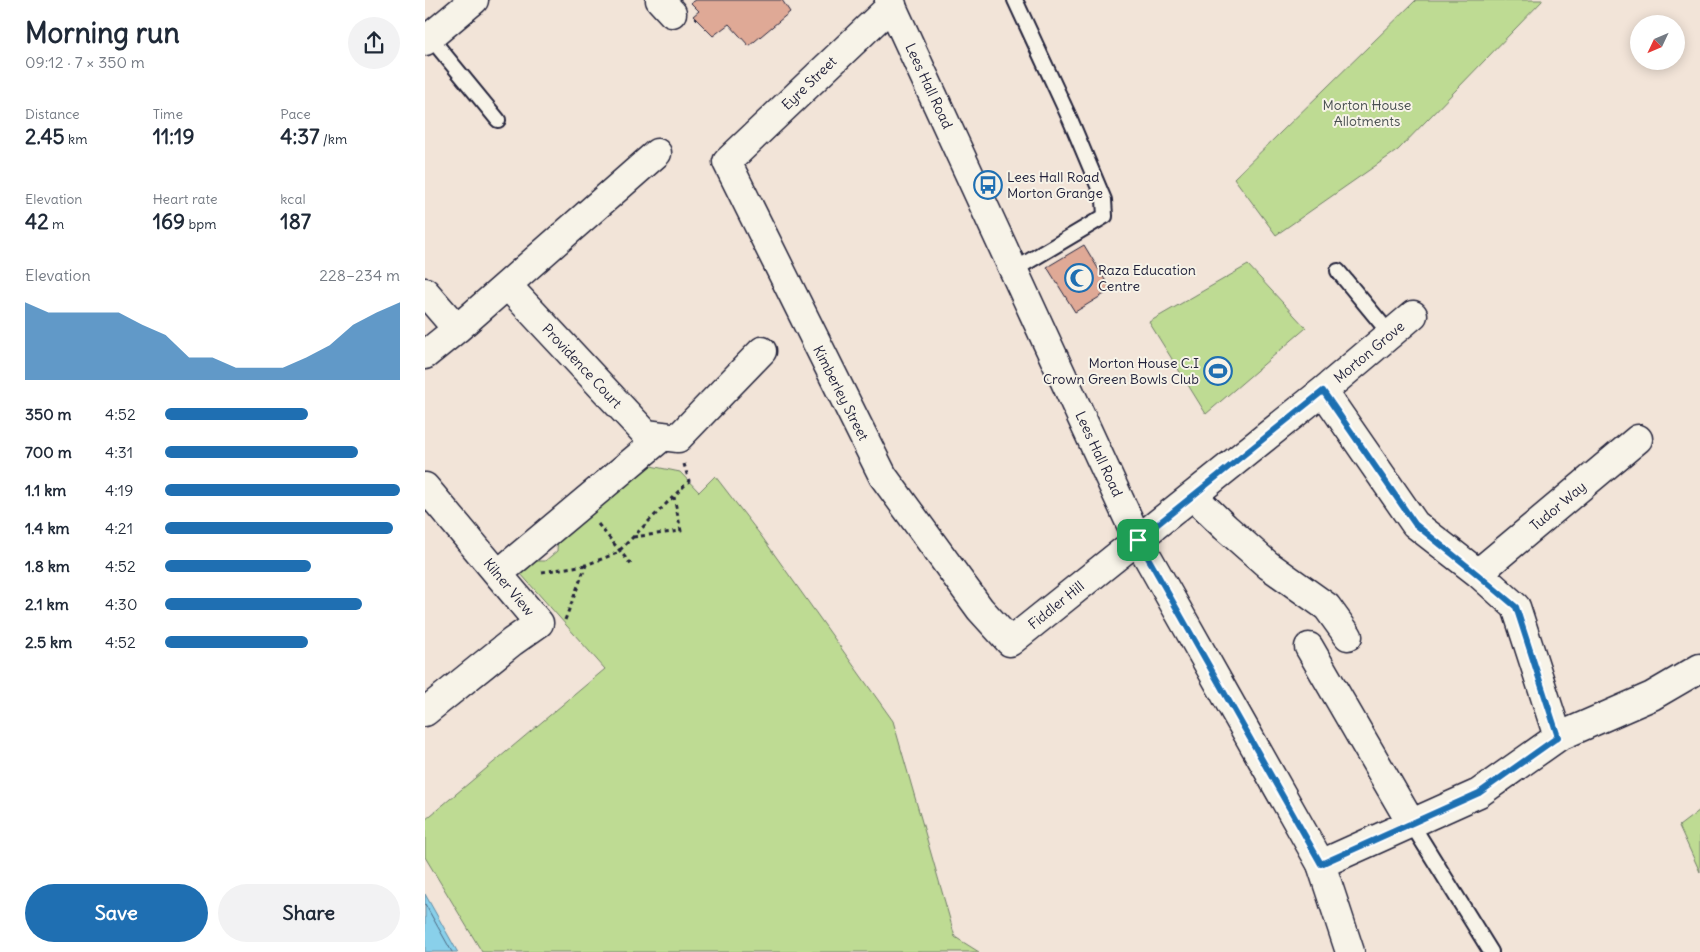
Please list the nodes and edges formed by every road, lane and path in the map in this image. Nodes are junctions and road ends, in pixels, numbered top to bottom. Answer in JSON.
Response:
{"nodes":[{"id":1,"x":474,"y":0,"type":"edge"},
{"id":2,"x":1015,"y":0,"type":"edge"},
{"id":3,"x":890,"y":2,"type":"edge"},
{"id":4,"x":427,"y":39,"type":"edge"},
{"id":5,"x":498,"y":120,"type":"dead end"},
{"id":6,"x":657,"y":153,"type":"dead end"},
{"id":7,"x":727,"y":162,"type":"joint"},
{"id":8,"x":1014,"y":270,"type":"junction"},
{"id":9,"x":1338,"y":271,"type":"dead end"},
{"id":10,"x":507,"y":285,"type":"junction"},
{"id":11,"x":425,"y":292,"type":"edge"},
{"id":12,"x":1413,"y":315,"type":"dead end"},
{"id":13,"x":457,"y":329,"type":"junction"},
{"id":14,"x":1390,"y":334,"type":"junction"},
{"id":15,"x":762,"y":351,"type":"dead end"},
{"id":16,"x":425,"y":355,"type":"edge"},
{"id":17,"x":1323,"y":391,"type":"junction"},
{"id":18,"x":663,"y":436,"type":"junction"},
{"id":19,"x":1637,"y":439,"type":"dead end"},
{"id":20,"x":689,"y":481,"type":"dead end"},
{"id":21,"x":425,"y":487,"type":"edge"},
{"id":22,"x":674,"y":496,"type":"junction"},
{"id":23,"x":1193,"y":496,"type":"junction"},
{"id":24,"x":598,"y":523,"type":"dead end"},
{"id":25,"x":633,"y":537,"type":"junction"},
{"id":26,"x":1138,"y":540,"type":"junction"},
{"id":27,"x":620,"y":550,"type":"junction"},
{"id":28,"x":586,"y":565,"type":"junction"},
{"id":29,"x":633,"y":567,"type":"dead end"},
{"id":30,"x":1477,"y":574,"type":"junction"},
{"id":31,"x":502,"y":578,"type":"junction"},
{"id":32,"x":980,"y":609,"type":"joint"},
{"id":33,"x":539,"y":623,"type":"junction"},
{"id":34,"x":1348,"y":636,"type":"dead end"},
{"id":35,"x":1309,"y":647,"type":"dead end"},
{"id":36,"x":1700,"y":668,"type":"edge"},
{"id":37,"x":425,"y":712,"type":"edge"},
{"id":38,"x":1558,"y":737,"type":"junction"},
{"id":39,"x":1411,"y":823,"type":"junction"},
{"id":40,"x":1321,"y":864,"type":"junction"},
{"id":41,"x":1350,"y":952,"type":"edge"},
{"id":42,"x":1491,"y":952,"type":"edge"}],
"edges":[{"from":1,"to":4,"type":"street"},
{"from":2,"to":8,"type":"lane"},
{"from":3,"to":7,"type":"street","name":"Eyre Street"},
{"from":3,"to":8,"type":"street","name":"Lees Hall Road"},
{"from":4,"to":5,"type":"lane"},
{"from":6,"to":10,"type":"street"},
{"from":7,"to":32,"type":"street","name":"Kimberley Street"},
{"from":8,"to":26,"type":"street","name":"Lees Hall Road"},
{"from":9,"to":14,"type":"lane"},
{"from":10,"to":13,"type":"street"},
{"from":10,"to":18,"type":"street","name":"Providence Court"},
{"from":11,"to":13,"type":"street"},
{"from":12,"to":14,"type":"street","name":"Morton Grove"},
{"from":13,"to":16,"type":"street"},
{"from":14,"to":17,"type":"street","name":"Morton Grove"},
{"from":15,"to":18,"type":"street"},
{"from":17,"to":23,"type":"street","name":"Morton Grove"},
{"from":17,"to":30,"type":"street"},
{"from":18,"to":31,"type":"street"},
{"from":19,"to":30,"type":"street","name":"Tudor Way"},
{"from":20,"to":22,"type":"path"},
{"from":21,"to":31,"type":"street","name":"Kilner View"},
{"from":22,"to":25,"type":"path"},
{"from":22,"to":25,"type":"path"},
{"from":23,"to":26,"type":"street","name":"Morton Grove"},
{"from":23,"to":34,"type":"street"},
{"from":24,"to":27,"type":"path"},
{"from":25,"to":27,"type":"path"},
{"from":26,"to":32,"type":"street","name":"Fiddler Hill"},
{"from":26,"to":40,"type":"street","name":"Lees Hall Road"},
{"from":27,"to":28,"type":"path"},
{"from":27,"to":29,"type":"path"},
{"from":28,"to":31,"type":"path"},
{"from":28,"to":33,"type":"path"},
{"from":30,"to":38,"type":"street"},
{"from":31,"to":33,"type":"street","name":"Kilner View"},
{"from":33,"to":37,"type":"street","name":"Kilner View"},
{"from":35,"to":39,"type":"street"},
{"from":36,"to":38,"type":"street"},
{"from":38,"to":39,"type":"street"},
{"from":39,"to":40,"type":"street"},
{"from":39,"to":42,"type":"lane"},
{"from":40,"to":41,"type":"street","name":"Lees Hall Road"}]}
